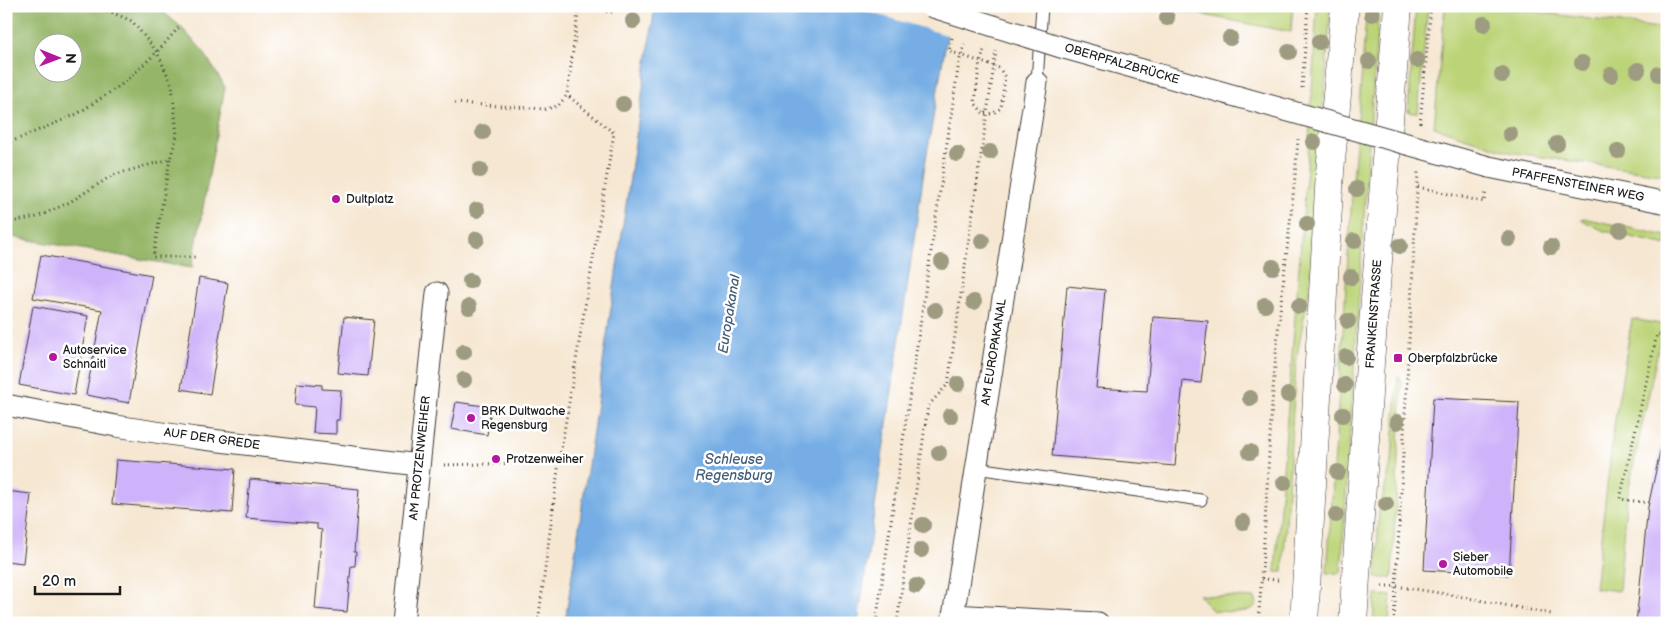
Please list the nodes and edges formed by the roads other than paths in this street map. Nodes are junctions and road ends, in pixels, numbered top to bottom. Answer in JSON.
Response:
{"nodes":[{"id":1,"x":930,"y":6,"type":"edge"},
{"id":2,"x":1042,"y":6,"type":"edge"},
{"id":3,"x":1345,"y":6,"type":"edge"},
{"id":4,"x":1398,"y":6,"type":"edge"},
{"id":5,"x":1036,"y":82,"type":"joint"},
{"id":6,"x":1489,"y":167,"type":"joint"},
{"id":7,"x":1667,"y":203,"type":"edge"},
{"id":8,"x":437,"y":293,"type":"dead end"},
{"id":9,"x":6,"y":405,"type":"edge"},
{"id":10,"x":419,"y":465,"type":"junction"},
{"id":11,"x":976,"y":468,"type":"junction"},
{"id":12,"x":1201,"y":500,"type":"dead end"},
{"id":13,"x":953,"y":619,"type":"edge"},
{"id":14,"x":403,"y":623,"type":"edge"},
{"id":15,"x":1098,"y":623,"type":"edge"},
{"id":16,"x":1304,"y":623,"type":"edge"},
{"id":17,"x":1353,"y":623,"type":"edge"}],
"edges":[{"from":1,"to":6,"type":"street","name":"OBERPFALZBRÜCKE","bridge":true},
{"from":2,"to":5,"type":"lane"},
{"from":3,"to":16,"type":"main road"},
{"from":4,"to":17,"type":"main road","name":"FRANKENSTRASSE"},
{"from":5,"to":11,"type":"street","name":"AM EUROPAKANAL"},
{"from":6,"to":7,"type":"street","name":"PFAFFENSTEINER WEG"},
{"from":8,"to":10,"type":"street","name":"AM PROTZENWEIHER"},
{"from":9,"to":10,"type":"street","name":"AUF DER GREDE"},
{"from":10,"to":14,"type":"street","name":"AM PROTZENWEIHER"},
{"from":11,"to":12,"type":"lane"},
{"from":11,"to":13,"type":"street","name":"AM EUROPAKANAL"},
{"from":13,"to":15,"type":"street"}]}
